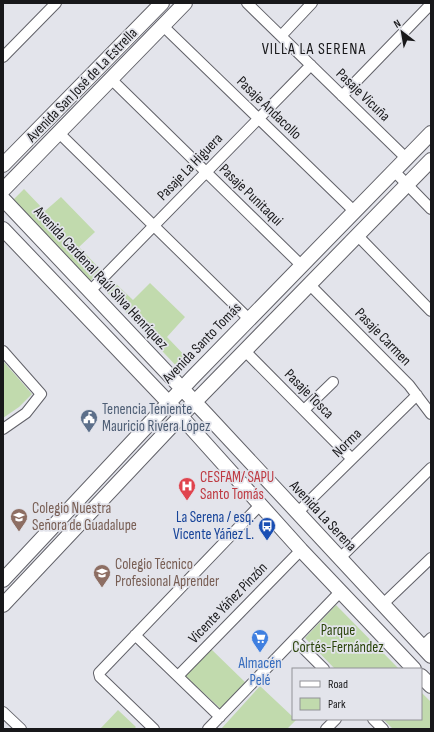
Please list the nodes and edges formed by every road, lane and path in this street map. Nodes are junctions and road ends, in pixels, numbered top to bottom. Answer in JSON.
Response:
{"nodes":[{"id":1,"x":162,"y":3,"type":"edge"},
{"id":2,"x":185,"y":3,"type":"edge"},
{"id":3,"x":247,"y":3,"type":"edge"},
{"id":4,"x":312,"y":3,"type":"edge"},
{"id":5,"x":51,"y":5,"type":"edge"},
{"id":6,"x":429,"y":6,"type":"edge"},
{"id":7,"x":163,"y":26,"type":"junction"},
{"id":8,"x":281,"y":36,"type":"junction"},
{"id":9,"x":3,"y":57,"type":"edge"},
{"id":10,"x":311,"y":65,"type":"junction"},
{"id":11,"x":111,"y":79,"type":"junction"},
{"id":12,"x":342,"y":96,"type":"junction"},
{"id":13,"x":259,"y":118,"type":"junction"},
{"id":14,"x":59,"y":133,"type":"junction"},
{"id":15,"x":431,"y":133,"type":"edge"},
{"id":16,"x":406,"y":158,"type":"junction"},
{"id":17,"x":431,"y":160,"type":"edge"},
{"id":18,"x":3,"y":165,"type":"edge"},
{"id":19,"x":394,"y":171,"type":"junction"},
{"id":20,"x":206,"y":172,"type":"junction"},
{"id":21,"x":407,"y":184,"type":"junction"},
{"id":22,"x":3,"y":190,"type":"edge"},
{"id":23,"x":3,"y":199,"type":"edge"},
{"id":24,"x":431,"y":209,"type":"edge"},
{"id":25,"x":354,"y":211,"type":"junction"},
{"id":26,"x":154,"y":226,"type":"junction"},
{"id":27,"x":3,"y":229,"type":"edge"},
{"id":28,"x":358,"y":236,"type":"junction"},
{"id":29,"x":301,"y":265,"type":"junction"},
{"id":30,"x":310,"y":285,"type":"junction"},
{"id":31,"x":90,"y":291,"type":"junction"},
{"id":32,"x":431,"y":310,"type":"edge"},
{"id":33,"x":249,"y":319,"type":"junction"},
{"id":34,"x":3,"y":351,"type":"edge"},
{"id":35,"x":245,"y":351,"type":"junction"},
{"id":36,"x":333,"y":382,"type":"dead end"},
{"id":37,"x":417,"y":395,"type":"junction"},
{"id":38,"x":189,"y":396,"type":"junction"},
{"id":39,"x":176,"y":410,"type":"junction"},
{"id":40,"x":304,"y":410,"type":"junction"},
{"id":41,"x":431,"y":414,"type":"edge"},
{"id":42,"x":3,"y":429,"type":"edge"},
{"id":43,"x":352,"y":459,"type":"junction"},
{"id":44,"x":431,"y":468,"type":"edge"},
{"id":45,"x":260,"y":505,"type":"junction"},
{"id":46,"x":297,"y":512,"type":"junction"},
{"id":47,"x":301,"y":550,"type":"junction"},
{"id":48,"x":339,"y":558,"type":"junction"},
{"id":49,"x":431,"y":558,"type":"edge"},
{"id":50,"x":3,"y":580,"type":"edge"},
{"id":51,"x":340,"y":592,"type":"junction"},
{"id":52,"x":3,"y":605,"type":"edge"},
{"id":53,"x":382,"y":605,"type":"junction"},
{"id":54,"x":135,"y":635,"type":"junction"},
{"id":55,"x":295,"y":640,"type":"junction"},
{"id":56,"x":428,"y":647,"type":"edge"},
{"id":57,"x":323,"y":668,"type":"edge"},
{"id":58,"x":413,"y":668,"type":"edge"},
{"id":59,"x":178,"y":676,"type":"junction"},
{"id":60,"x":422,"y":677,"type":"edge"},
{"id":61,"x":431,"y":686,"type":"edge"},
{"id":62,"x":3,"y":712,"type":"edge"},
{"id":63,"x":220,"y":717,"type":"junction"},
{"id":64,"x":335,"y":720,"type":"edge"},
{"id":65,"x":374,"y":720,"type":"edge"},
{"id":66,"x":21,"y":729,"type":"edge"},
{"id":67,"x":154,"y":729,"type":"edge"},
{"id":68,"x":208,"y":729,"type":"edge"},
{"id":69,"x":326,"y":729,"type":"edge"},
{"id":70,"x":383,"y":729,"type":"edge"}],
"edges":[{"from":1,"to":18,"type":"main road","name":"Avenida San José de La Estrella"},
{"from":2,"to":7,"type":"main road","name":"Avenida San José de La Estrella"},
{"from":3,"to":8,"type":"street","name":"Pasaje Vicuña"},
{"from":4,"to":8,"type":"street"},
{"from":5,"to":9,"type":"street"},
{"from":6,"to":12,"type":"street"},
{"from":7,"to":11,"type":"main road","name":"Avenida San José de La Estrella"},
{"from":7,"to":13,"type":"street","name":"Pasaje Andacollo"},
{"from":8,"to":10,"type":"street","name":"Pasaje Vicuña"},
{"from":10,"to":12,"type":"street","name":"Pasaje Vicuña"},
{"from":10,"to":13,"type":"street","name":"Pasaje La Higuera"},
{"from":11,"to":14,"type":"main road","name":"Avenida San José de La Estrella"},
{"from":11,"to":20,"type":"street","name":"Pasaje Punitaqui"},
{"from":12,"to":16,"type":"street","name":"Pasaje Vicuña"},
{"from":13,"to":20,"type":"street","name":"Pasaje La Higuera"},
{"from":13,"to":25,"type":"street","name":"Pasaje Andacollo"},
{"from":14,"to":22,"type":"main road","name":"Avenida San José de La Estrella"},
{"from":14,"to":26,"type":"street"},
{"from":15,"to":16,"type":"main road","name":"Avenida Santo Tomás"},
{"from":16,"to":19,"type":"main road","name":"Avenida Santo Tomás"},
{"from":17,"to":21,"type":"main road","name":"Avenida Santo Tomás"},
{"from":19,"to":21,"type":"street"},
{"from":19,"to":25,"type":"main road","name":"Avenida Santo Tomás"},
{"from":20,"to":26,"type":"street","name":"Pasaje La Higuera"},
{"from":20,"to":29,"type":"street","name":"Pasaje Punitaqui"},
{"from":21,"to":24,"type":"street"},
{"from":21,"to":28,"type":"main road","name":"Avenida Santo Tomás"},
{"from":23,"to":31,"type":"main road","name":"Avenida Cardenal Raúl Silva Henríquez"},
{"from":25,"to":29,"type":"main road","name":"Avenida Santo Tomás"},
{"from":26,"to":31,"type":"street","name":"Pasaje La Higuera"},
{"from":26,"to":33,"type":"street"},
{"from":27,"to":39,"type":"main road"},
{"from":28,"to":30,"type":"main road","name":"Avenida Santo Tomás"},
{"from":28,"to":32,"type":"street"},
{"from":29,"to":33,"type":"main road","name":"Avenida Santo Tomás"},
{"from":30,"to":35,"type":"main road","name":"Avenida Santo Tomás"},
{"from":30,"to":37,"type":"street","name":"Pasaje Carmen"},
{"from":31,"to":38,"type":"main road","name":"Avenida Cardenal Raúl Silva Henríquez"},
{"from":33,"to":38,"type":"main road","name":"Avenida Santo Tomás"},
{"from":34,"to":42,"type":"street"},
{"from":35,"to":38,"type":"main road","name":"Avenida Santo Tomás"},
{"from":35,"to":40,"type":"street","name":"Pasaje Tosca"},
{"from":36,"to":40,"type":"street"},
{"from":37,"to":41,"type":"street","name":"Pasaje Carmen"},
{"from":37,"to":43,"type":"street","name":"Norma"},
{"from":38,"to":39,"type":"main road","name":"Avenida Santo Tomás"},
{"from":38,"to":39,"type":"main road","name":"Avenida Santo Tomás"},
{"from":38,"to":46,"type":"main road","name":"Avenida La Serena"},
{"from":39,"to":45,"type":"main road"},
{"from":39,"to":50,"type":"main road","name":"Avenida Santo Tomás"},
{"from":39,"to":52,"type":"main road","name":"Avenida Santo Tomás"},
{"from":40,"to":43,"type":"street","name":"Pasaje Tosca"},
{"from":43,"to":46,"type":"street","name":"Norma"},
{"from":44,"to":48,"type":"street"},
{"from":45,"to":47,"type":"main road"},
{"from":45,"to":54,"type":"street"},
{"from":46,"to":48,"type":"main road","name":"Avenida La Serena"},
{"from":47,"to":51,"type":"main road"},
{"from":47,"to":59,"type":"street","name":"Vicente Yáñez Pinzón"},
{"from":48,"to":53,"type":"main road","name":"Avenida La Serena"},
{"from":49,"to":53,"type":"street"},
{"from":51,"to":55,"type":"street"},
{"from":51,"to":58,"type":"main road"},
{"from":53,"to":56,"type":"main road","name":"Avenida La Serena"},
{"from":54,"to":59,"type":"street"},
{"from":54,"to":67,"type":"street"},
{"from":55,"to":57,"type":"street"},
{"from":55,"to":63,"type":"street"},
{"from":59,"to":63,"type":"street"},
{"from":60,"to":61,"type":"main road"},
{"from":62,"to":66,"type":"street"},
{"from":63,"to":68,"type":"street"},
{"from":64,"to":69,"type":"street"},
{"from":65,"to":70,"type":"street"}]}
